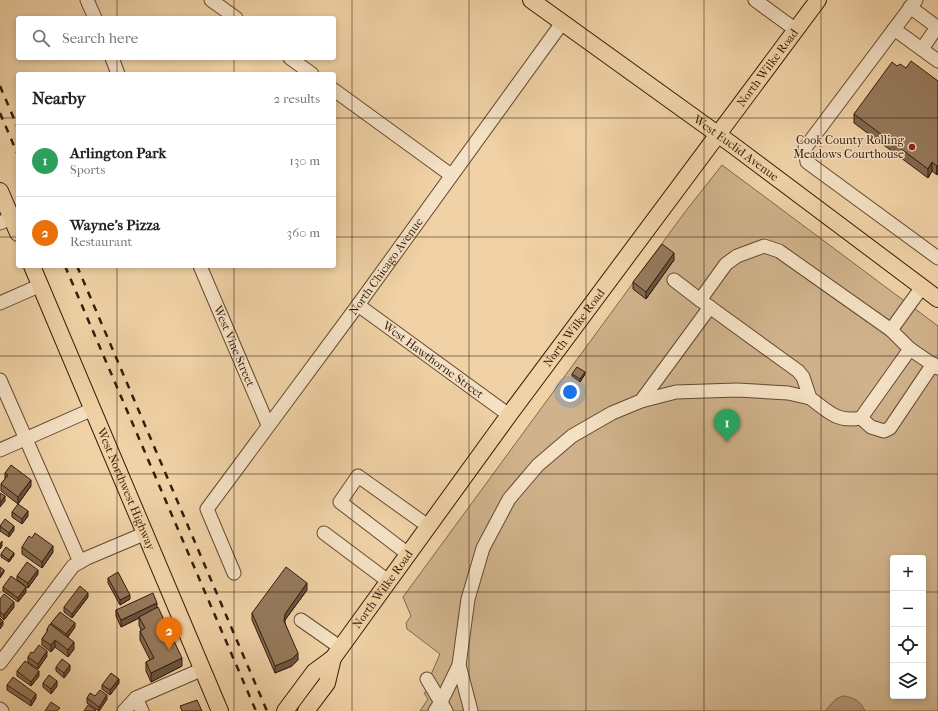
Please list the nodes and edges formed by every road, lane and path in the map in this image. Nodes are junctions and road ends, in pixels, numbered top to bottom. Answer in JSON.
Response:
{"nodes":[{"id":1,"x":87,"y":0,"type":"edge"},
{"id":2,"x":211,"y":0,"type":"edge"},
{"id":3,"x":531,"y":0,"type":"edge"},
{"id":4,"x":755,"y":0,"type":"edge"},
{"id":5,"x":818,"y":0,"type":"edge"},
{"id":6,"x":913,"y":3,"type":"edge"},
{"id":7,"x":93,"y":16,"type":"edge"},
{"id":8,"x":233,"y":16,"type":"edge"},
{"id":9,"x":562,"y":23,"type":"junction"},
{"id":10,"x":937,"y":27,"type":"edge"},
{"id":11,"x":894,"y":29,"type":"junction"},
{"id":12,"x":796,"y":30,"type":"junction"},
{"id":13,"x":922,"y":49,"type":"junction"},
{"id":14,"x":113,"y":60,"type":"edge"},
{"id":15,"x":293,"y":60,"type":"edge"},
{"id":16,"x":938,"y":61,"type":"edge"},
{"id":17,"x":117,"y":72,"type":"edge"},
{"id":18,"x":309,"y":72,"type":"edge"},
{"id":19,"x":336,"y":91,"type":"edge"},
{"id":20,"x":717,"y":135,"type":"junction"},
{"id":21,"x":451,"y":175,"type":"junction"},
{"id":22,"x":0,"y":191,"type":"edge"},
{"id":23,"x":6,"y":220,"type":"edge"},
{"id":24,"x":16,"y":231,"type":"edge"},
{"id":25,"x":938,"y":258,"type":"edge"},
{"id":26,"x":33,"y":268,"type":"edge"},
{"id":27,"x":201,"y":268,"type":"edge"},
{"id":28,"x":674,"y":280,"type":"dead end"},
{"id":29,"x":41,"y":285,"type":"junction"},
{"id":30,"x":922,"y":287,"type":"junction"},
{"id":31,"x":938,"y":299,"type":"edge"},
{"id":32,"x":0,"y":303,"type":"edge"},
{"id":33,"x":358,"y":304,"type":"junction"},
{"id":34,"x":705,"y":304,"type":"junction"},
{"id":35,"x":891,"y":330,"type":"junction"},
{"id":36,"x":910,"y":349,"type":"junction"},
{"id":37,"x":935,"y":366,"type":"edge"},
{"id":38,"x":0,"y":380,"type":"edge"},
{"id":39,"x":810,"y":398,"type":"junction"},
{"id":40,"x":641,"y":401,"type":"junction"},
{"id":41,"x":93,"y":409,"type":"junction"},
{"id":42,"x":509,"y":415,"type":"junction"},
{"id":43,"x":860,"y":418,"type":"junction"},
{"id":44,"x":268,"y":425,"type":"junction"},
{"id":45,"x":25,"y":439,"type":"junction"},
{"id":46,"x":0,"y":450,"type":"edge"},
{"id":47,"x":428,"y":526,"type":"junction"},
{"id":48,"x":324,"y":533,"type":"dead end"},
{"id":49,"x":146,"y":534,"type":"junction"},
{"id":50,"x":408,"y":554,"type":"junction"},
{"id":51,"x":80,"y":562,"type":"junction"},
{"id":52,"x":234,"y":573,"type":"dead end"},
{"id":53,"x":388,"y":581,"type":"junction"},
{"id":54,"x":301,"y":620,"type":"dead end"},
{"id":55,"x":337,"y":653,"type":"junction"},
{"id":56,"x":0,"y":663,"type":"edge"},
{"id":57,"x":459,"y":665,"type":"junction"},
{"id":58,"x":203,"y":670,"type":"junction"},
{"id":59,"x":427,"y":680,"type":"dead end"},
{"id":60,"x":136,"y":698,"type":"junction"},
{"id":61,"x":441,"y":708,"type":"edge"},
{"id":62,"x":124,"y":711,"type":"edge"},
{"id":63,"x":142,"y":711,"type":"edge"},
{"id":64,"x":220,"y":711,"type":"edge"},
{"id":65,"x":285,"y":711,"type":"edge"},
{"id":66,"x":306,"y":711,"type":"edge"},
{"id":67,"x":471,"y":711,"type":"edge"}],
"edges":[{"from":1,"to":7,"type":"street"},
{"from":2,"to":8,"type":"street"},
{"from":3,"to":9,"type":"main road","name":"West Euclid Avenue"},
{"from":4,"to":12,"type":"street"},
{"from":5,"to":12,"type":"main road","name":"North Wilke Road"},
{"from":6,"to":10,"type":"street"},
{"from":6,"to":11,"type":"street"},
{"from":9,"to":20,"type":"main road","name":"West Euclid Avenue"},
{"from":9,"to":21,"type":"street","name":"North Chicago Avenue"},
{"from":10,"to":13,"type":"street"},
{"from":11,"to":13,"type":"street"},
{"from":11,"to":25,"type":"street"},
{"from":12,"to":20,"type":"main road","name":"North Wilke Road"},
{"from":13,"to":16,"type":"street"},
{"from":14,"to":17,"type":"street"},
{"from":15,"to":18,"type":"street"},
{"from":19,"to":21,"type":"street"},
{"from":20,"to":30,"type":"main road","name":"West Euclid Avenue"},
{"from":20,"to":42,"type":"main road","name":"North Wilke Road"},
{"from":21,"to":33,"type":"street","name":"North Chicago Avenue"},
{"from":22,"to":23,"type":"main road"},
{"from":23,"to":24,"type":"main road"},
{"from":26,"to":29,"type":"main road","name":"West Northwest Highway"},
{"from":27,"to":44,"type":"street","name":"West Vine Street"},
{"from":28,"to":34,"type":"street"},
{"from":29,"to":32,"type":"street"},
{"from":29,"to":41,"type":"main road","name":"West Northwest Highway"},
{"from":30,"to":31,"type":"main road","name":"West Euclid Avenue"},
{"from":30,"to":35,"type":"street"},
{"from":33,"to":42,"type":"street","name":"West Hawthorne Street"},
{"from":33,"to":44,"type":"street","name":"North Chicago Avenue"},
{"from":34,"to":35,"type":"street"},
{"from":34,"to":39,"type":"street"},
{"from":34,"to":40,"type":"street"},
{"from":35,"to":36,"type":"street"},
{"from":36,"to":37,"type":"street"},
{"from":36,"to":43,"type":"street"},
{"from":37,"to":43,"type":"street"},
{"from":38,"to":45,"type":"street"},
{"from":39,"to":40,"type":"street"},
{"from":39,"to":43,"type":"street"},
{"from":40,"to":57,"type":"street"},
{"from":41,"to":45,"type":"street"},
{"from":41,"to":49,"type":"main road","name":"West Northwest Highway"},
{"from":42,"to":47,"type":"main road","name":"North Wilke Road"},
{"from":44,"to":52,"type":"street","name":"North Chicago Avenue"},
{"from":45,"to":46,"type":"street"},
{"from":45,"to":51,"type":"street"},
{"from":47,"to":50,"type":"main road","name":"North Wilke Road"},
{"from":47,"to":50,"type":"street"},
{"from":48,"to":53,"type":"street"},
{"from":49,"to":51,"type":"street"},
{"from":49,"to":58,"type":"main road","name":"West Northwest Highway"},
{"from":50,"to":53,"type":"main road","name":"North Wilke Road"},
{"from":51,"to":56,"type":"street"},
{"from":53,"to":55,"type":"main road","name":"North Wilke Road"},
{"from":54,"to":55,"type":"street"},
{"from":55,"to":65,"type":"main road","name":"North Wilke Road"},
{"from":55,"to":66,"type":"main road","name":"North Wilke Road"},
{"from":57,"to":61,"type":"street"},
{"from":57,"to":67,"type":"street"},
{"from":58,"to":60,"type":"street"},
{"from":58,"to":64,"type":"main road","name":"West Northwest Highway"},
{"from":59,"to":61,"type":"street"},
{"from":60,"to":62,"type":"street"},
{"from":60,"to":63,"type":"street"}]}
